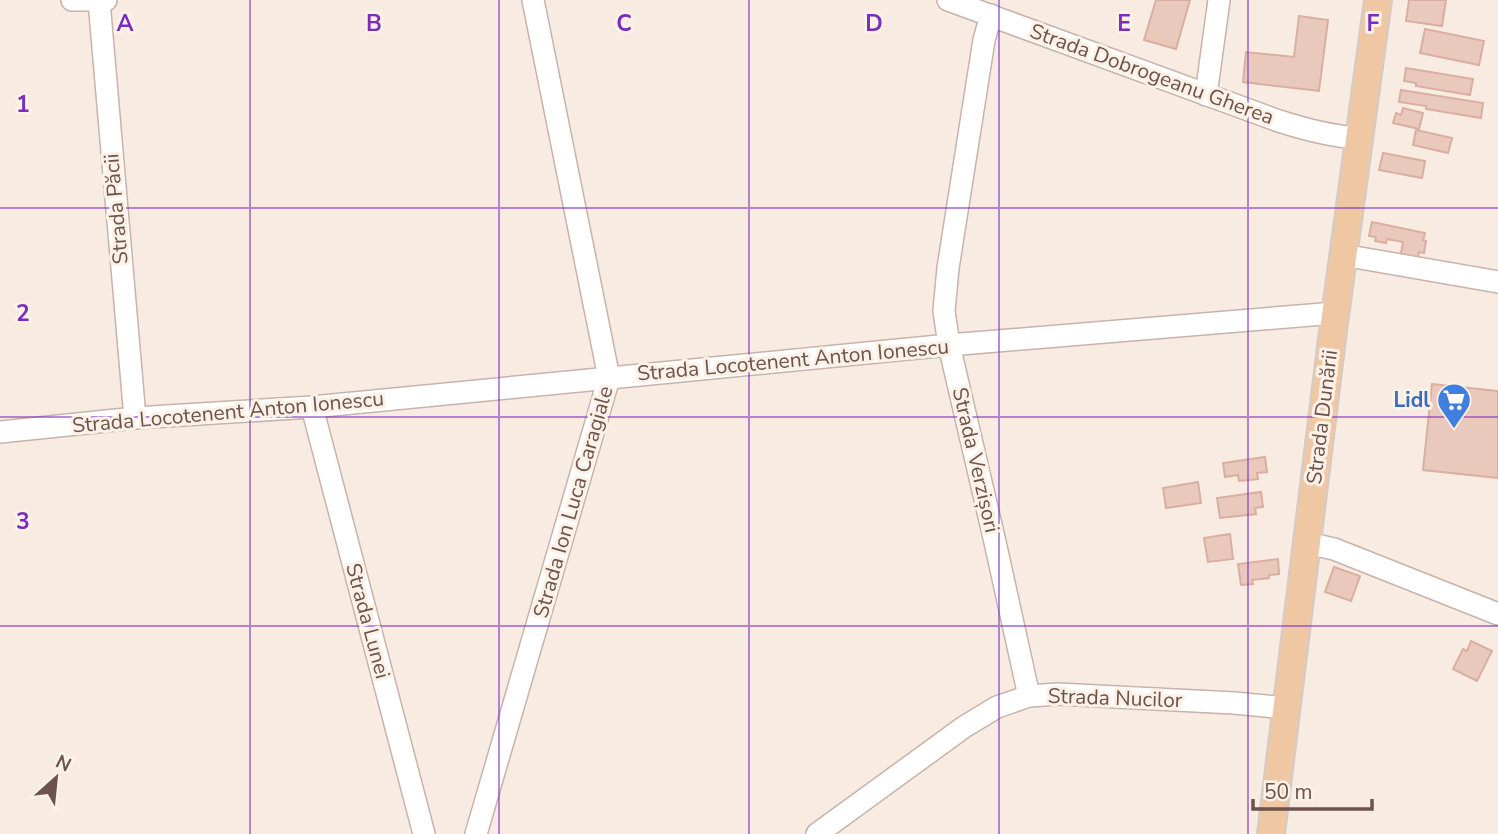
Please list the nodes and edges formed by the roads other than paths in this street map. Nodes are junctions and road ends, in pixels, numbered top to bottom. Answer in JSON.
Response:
{"nodes":[{"id":1,"x":72,"y":0,"type":"edge"},
{"id":2,"x":106,"y":0,"type":"edge"},
{"id":3,"x":533,"y":0,"type":"edge"},
{"id":4,"x":948,"y":0,"type":"edge"},
{"id":5,"x":1219,"y":0,"type":"edge"},
{"id":6,"x":1378,"y":0,"type":"edge"},
{"id":7,"x":99,"y":1,"type":"edge"},
{"id":8,"x":990,"y":15,"type":"junction"},
{"id":9,"x":1206,"y":95,"type":"junction"},
{"id":10,"x":1358,"y":138,"type":"junction"},
{"id":11,"x":1343,"y":255,"type":"junction"},
{"id":12,"x":1498,"y":282,"type":"edge"},
{"id":13,"x":1335,"y":313,"type":"junction"},
{"id":14,"x":949,"y":345,"type":"junction"},
{"id":15,"x":609,"y":378,"type":"junction"},
{"id":16,"x":312,"y":407,"type":"junction"},
{"id":17,"x":135,"y":418,"type":"junction"},
{"id":18,"x":0,"y":432,"type":"edge"},
{"id":19,"x":1307,"y":543,"type":"junction"},
{"id":20,"x":1498,"y":614,"type":"edge"},
{"id":21,"x":1029,"y":696,"type":"junction"},
{"id":22,"x":1287,"y":708,"type":"junction"},
{"id":23,"x":424,"y":834,"type":"edge"},
{"id":24,"x":475,"y":834,"type":"edge"},
{"id":25,"x":817,"y":834,"type":"edge"},
{"id":26,"x":1271,"y":834,"type":"edge"}],
"edges":[{"from":1,"to":7,"type":"street"},
{"from":2,"to":7,"type":"street"},
{"from":3,"to":15,"type":"street","name":"Strada Ion Luca Caragiale"},
{"from":4,"to":8,"type":"street","name":"Strada Dobrogeanu Gherea"},
{"from":5,"to":9,"type":"street"},
{"from":6,"to":10,"type":"main road","name":"Strada Dunării"},
{"from":7,"to":17,"type":"street","name":"Strada Păcii"},
{"from":8,"to":9,"type":"street","name":"Strada Dobrogeanu Gherea"},
{"from":8,"to":14,"type":"street","name":"Strada Verzișori"},
{"from":9,"to":10,"type":"street","name":"Strada Dobrogeanu Gherea"},
{"from":10,"to":11,"type":"main road","name":"Strada Dunării"},
{"from":11,"to":12,"type":"street"},
{"from":11,"to":13,"type":"main road","name":"Strada Dunării"},
{"from":13,"to":14,"type":"street","name":"Strada Locotenent Anton Ionescu"},
{"from":13,"to":19,"type":"main road","name":"Strada Dunării"},
{"from":14,"to":15,"type":"street","name":"Strada Locotenent Anton Ionescu"},
{"from":14,"to":21,"type":"street","name":"Strada Verzișori"},
{"from":15,"to":16,"type":"street","name":"Strada Locotenent Anton Ionescu"},
{"from":15,"to":24,"type":"street","name":"Strada Ion Luca Caragiale"},
{"from":16,"to":17,"type":"street","name":"Strada Locotenent Anton Ionescu"},
{"from":16,"to":23,"type":"street","name":"Strada Lunei"},
{"from":17,"to":18,"type":"street","name":"Strada Locotenent Anton Ionescu"},
{"from":19,"to":20,"type":"street"},
{"from":19,"to":22,"type":"main road","name":"Strada Dunării"},
{"from":21,"to":22,"type":"street","name":"Strada Nucilor"},
{"from":21,"to":25,"type":"street","name":"Strada Nucilor"},
{"from":22,"to":26,"type":"main road","name":"Strada Dunării"}]}
